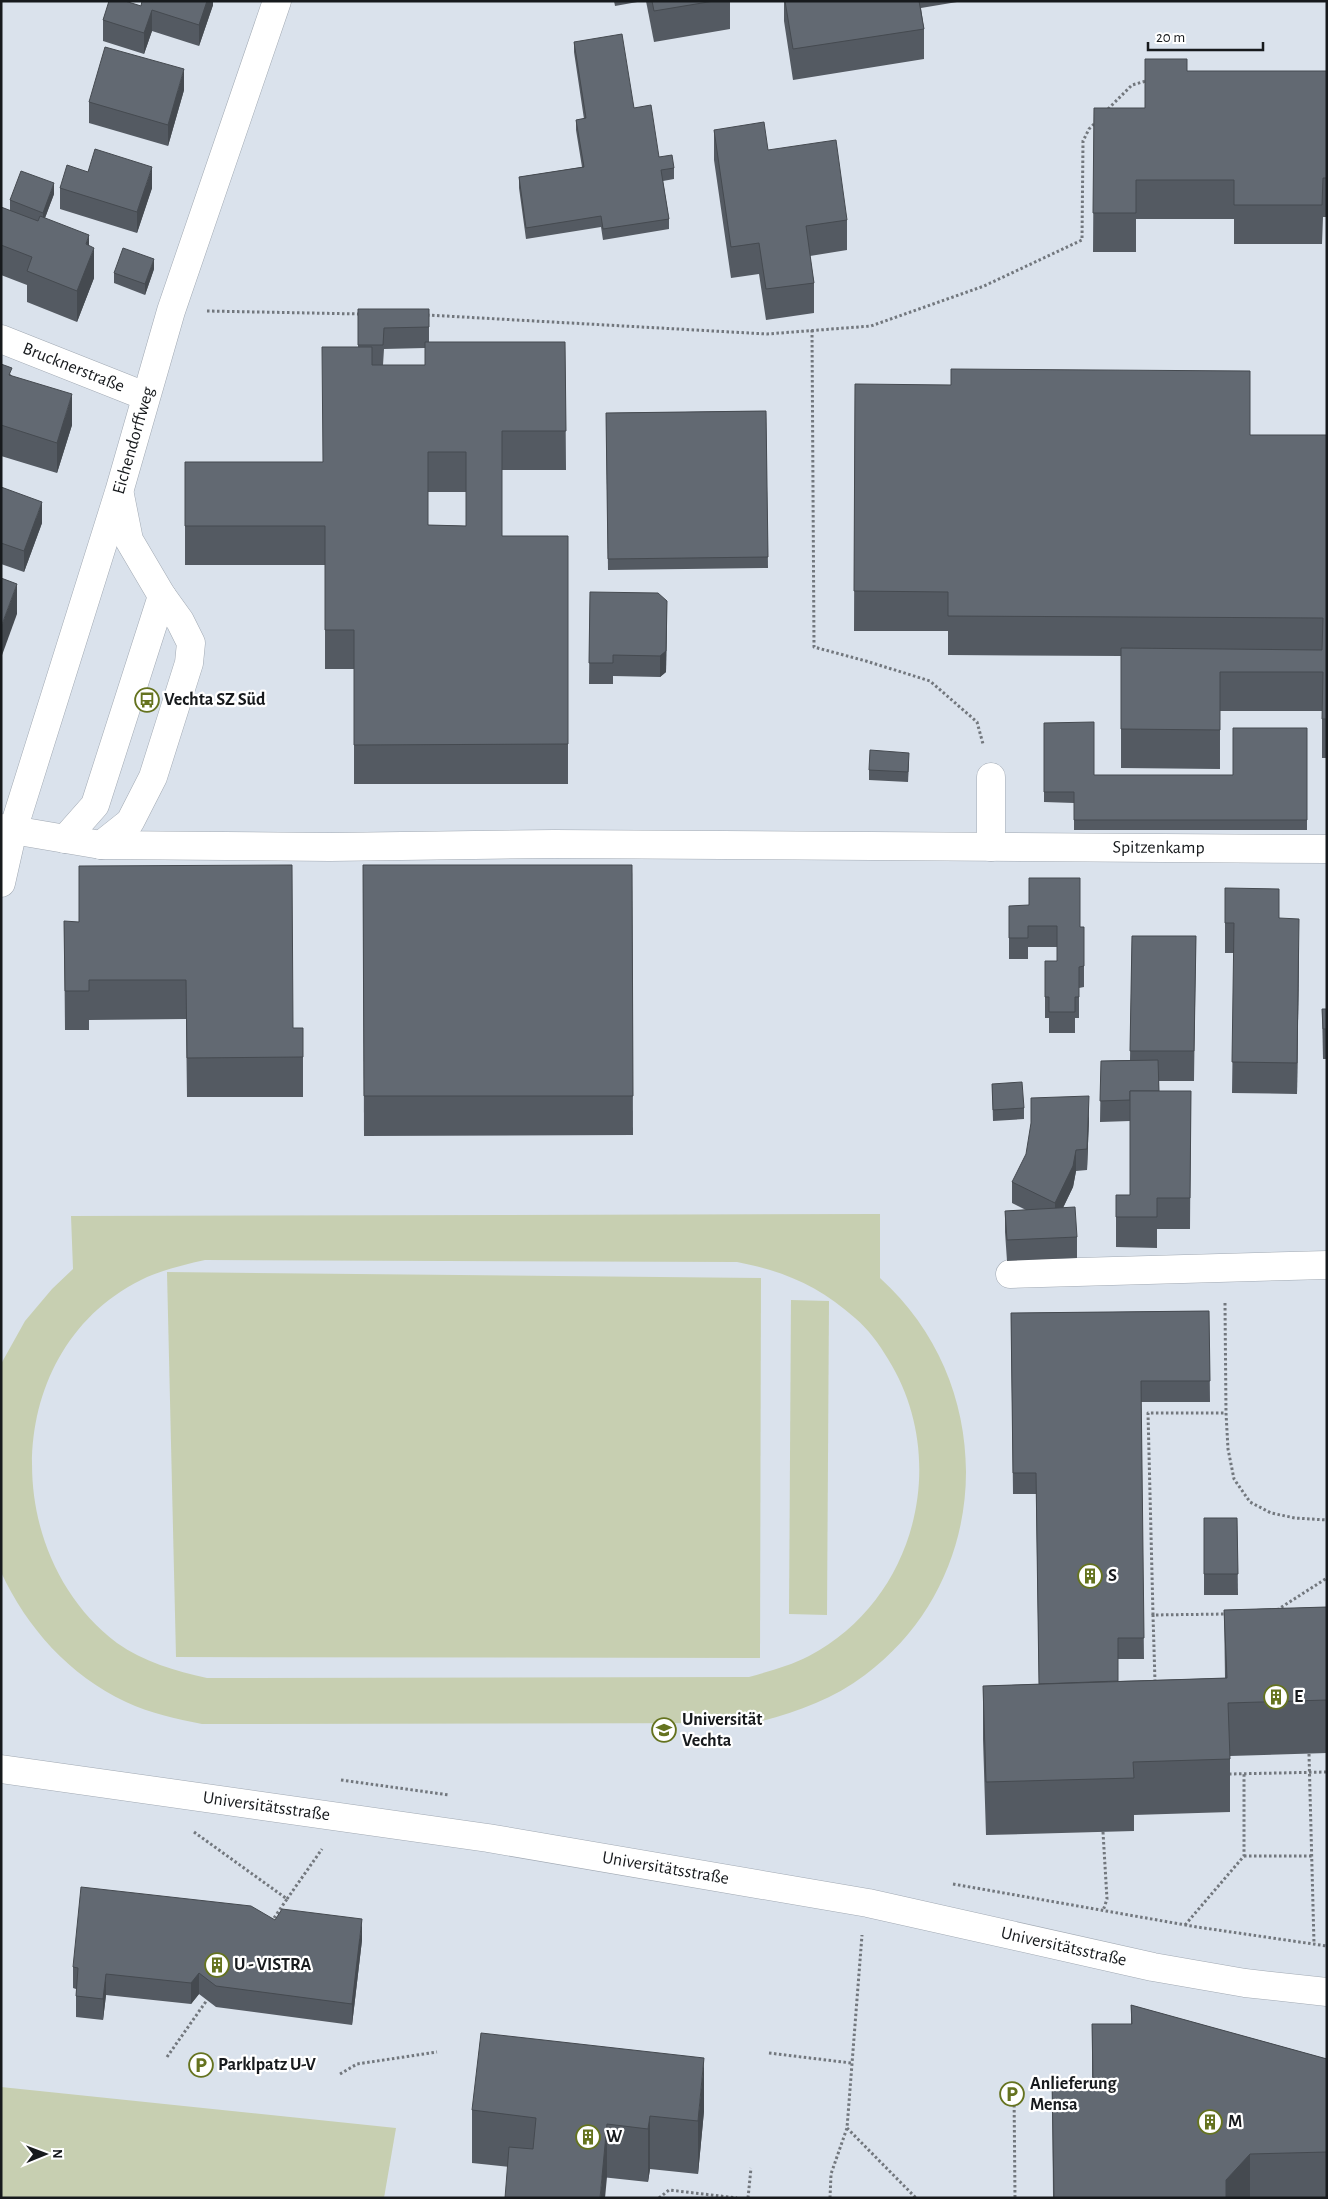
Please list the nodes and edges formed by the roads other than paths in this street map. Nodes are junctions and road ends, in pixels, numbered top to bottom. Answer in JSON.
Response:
{"nodes":[{"id":1,"x":277,"y":1,"type":"edge"},
{"id":2,"x":1,"y":339,"type":"edge"},
{"id":3,"x":145,"y":396,"type":"junction"},
{"id":4,"x":119,"y":492,"type":"junction"},
{"id":5,"x":162,"y":596,"type":"junction"},
{"id":6,"x":991,"y":777,"type":"road end"},
{"id":7,"x":7,"y":829,"type":"edge"},
{"id":8,"x":65,"y":839,"type":"junction"},
{"id":9,"x":101,"y":845,"type":"junction"},
{"id":10,"x":991,"y":846,"type":"junction"},
{"id":11,"x":1327,"y":849,"type":"edge"},
{"id":12,"x":1,"y":883,"type":"edge"},
{"id":13,"x":1327,"y":1265,"type":"edge"},
{"id":14,"x":1010,"y":1274,"type":"dead end"},
{"id":15,"x":1,"y":1769,"type":"edge"},
{"id":16,"x":1327,"y":1992,"type":"edge"}],
"edges":[{"from":1,"to":3,"type":"street","name":"Eichendorffweg"},
{"from":2,"to":3,"type":"street","name":"Brucknerstraße"},
{"from":3,"to":4,"type":"street","name":"Eichendorffweg"},
{"from":4,"to":5,"type":"street"},
{"from":4,"to":7,"type":"street","name":"Eichendorffweg"},
{"from":5,"to":8,"type":"street"},
{"from":5,"to":9,"type":"street"},
{"from":6,"to":10,"type":"street"},
{"from":7,"to":8,"type":"street","name":"Spitzenkamp"},
{"from":7,"to":12,"type":"street","name":"Eichendorffweg"},
{"from":8,"to":9,"type":"street","name":"Spitzenkamp"},
{"from":9,"to":10,"type":"street","name":"Spitzenkamp"},
{"from":10,"to":11,"type":"street","name":"Spitzenkamp"},
{"from":13,"to":14,"type":"street"},
{"from":15,"to":16,"type":"street","name":"Universitätsstraße"}]}
